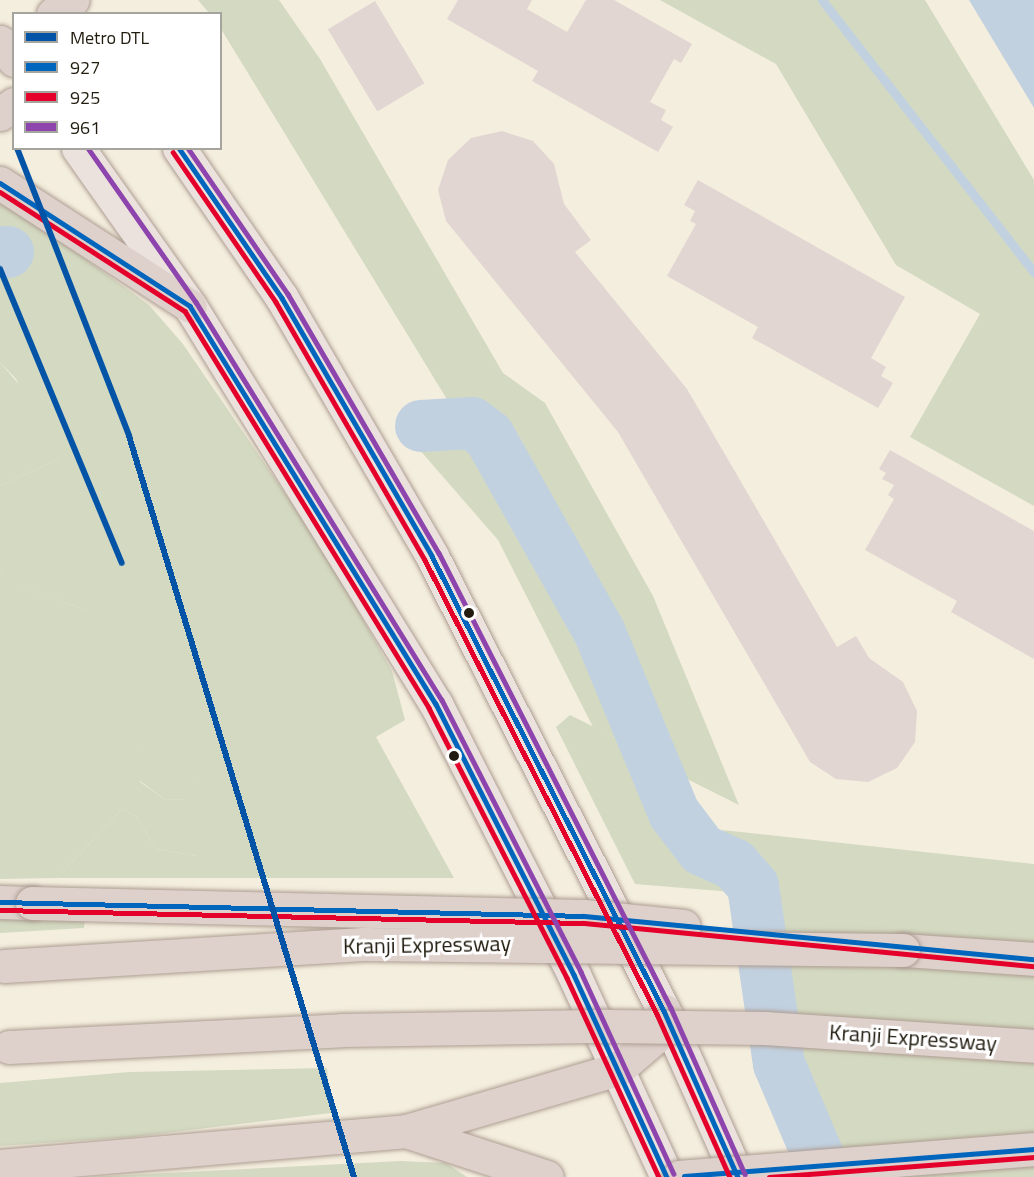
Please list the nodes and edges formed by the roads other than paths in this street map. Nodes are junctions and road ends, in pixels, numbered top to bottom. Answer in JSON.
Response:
{"nodes":[{"id":1,"x":74,"y":0,"type":"edge"},
{"id":2,"x":56,"y":12,"type":"edge"},
{"id":3,"x":83,"y":12,"type":"edge"},
{"id":4,"x":79,"y":150,"type":"edge"},
{"id":5,"x":180,"y":150,"type":"edge"},
{"id":6,"x":0,"y":183,"type":"edge"},
{"id":7,"x":190,"y":306,"type":"junction"},
{"id":8,"x":16,"y":902,"type":"edge"},
{"id":9,"x":903,"y":950,"type":"junction"},
{"id":10,"x":1034,"y":959,"type":"edge"},
{"id":11,"x":2,"y":966,"type":"edge"},
{"id":12,"x":664,"y":1011,"type":"junction"},
{"id":13,"x":1034,"y":1046,"type":"edge"},
{"id":14,"x":5,"y":1047,"type":"edge"},
{"id":15,"x":618,"y":1069,"type":"junction"},
{"id":16,"x":406,"y":1131,"type":"junction"},
{"id":17,"x":1034,"y":1149,"type":"edge"},
{"id":18,"x":0,"y":1166,"type":"edge"},
{"id":19,"x":548,"y":1177,"type":"edge"},
{"id":20,"x":668,"y":1177,"type":"edge"},
{"id":21,"x":679,"y":1177,"type":"edge"},
{"id":22,"x":738,"y":1177,"type":"edge"}],
"edges":[{"from":1,"to":2,"type":"highway"},
{"from":1,"to":3,"type":"highway"},
{"from":4,"to":7,"type":"main road"},
{"from":5,"to":12,"type":"main road"},
{"from":6,"to":7,"type":"highway"},
{"from":7,"to":15,"type":"main road"},
{"from":8,"to":9,"type":"highway","bridge":true},
{"from":9,"to":10,"type":"highway","name":"Kranji Expressway"},
{"from":9,"to":11,"type":"highway","name":"Kranji Expressway","bridge":true},
{"from":12,"to":15,"type":"highway"},
{"from":12,"to":22,"type":"main road"},
{"from":13,"to":14,"type":"highway","name":"Kranji Expressway","bridge":true},
{"from":15,"to":16,"type":"highway"},
{"from":15,"to":20,"type":"main road"},
{"from":16,"to":18,"type":"highway"},
{"from":16,"to":19,"type":"highway"},
{"from":17,"to":21,"type":"highway","bridge":true}]}
